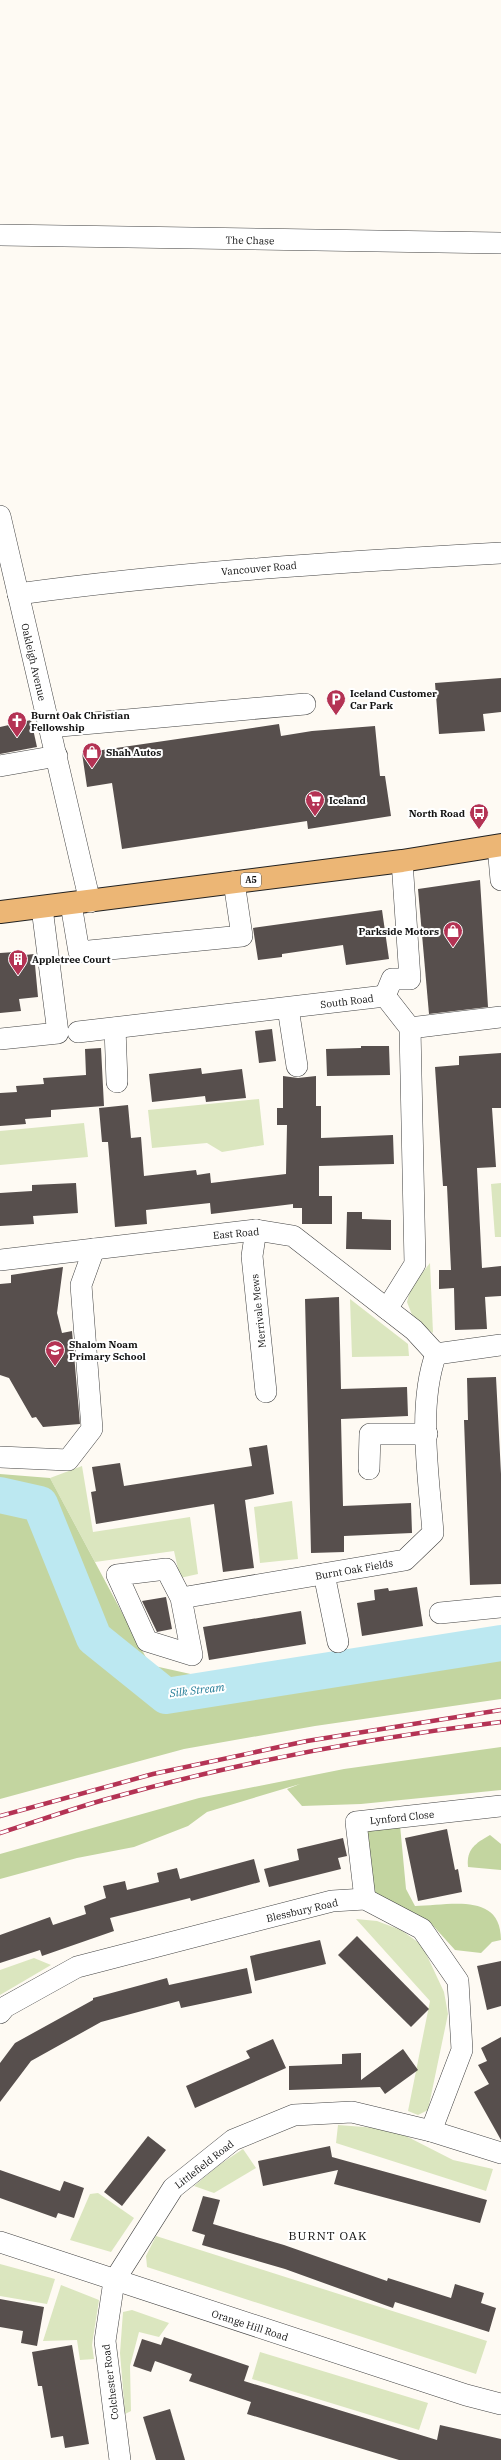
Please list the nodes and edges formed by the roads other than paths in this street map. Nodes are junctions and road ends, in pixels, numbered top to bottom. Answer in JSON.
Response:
{"nodes":[{"id":1,"x":0,"y":235,"type":"edge"},
{"id":2,"x":501,"y":244,"type":"edge"},
{"id":3,"x":0,"y":516,"type":"edge"},
{"id":4,"x":501,"y":552,"type":"edge"},
{"id":5,"x":18,"y":594,"type":"junction"},
{"id":6,"x":305,"y":704,"type":"dead end"},
{"id":7,"x":49,"y":727,"type":"junction"},
{"id":8,"x":57,"y":756,"type":"junction"},
{"id":9,"x":0,"y":766,"type":"edge"},
{"id":10,"x":500,"y":846,"type":"edge"},
{"id":11,"x":402,"y":861,"type":"junction"},
{"id":12,"x":501,"y":879,"type":"edge"},
{"id":13,"x":234,"y":882,"type":"junction"},
{"id":14,"x":80,"y":903,"type":"junction"},
{"id":15,"x":42,"y":908,"type":"junction"},
{"id":16,"x":0,"y":912,"type":"edge"},
{"id":17,"x":385,"y":996,"type":"junction"},
{"id":18,"x":288,"y":1008,"type":"junction"},
{"id":19,"x":501,"y":1017,"type":"edge"},
{"id":20,"x":115,"y":1028,"type":"junction"},
{"id":21,"x":410,"y":1028,"type":"junction"},
{"id":22,"x":78,"y":1032,"type":"dead end"},
{"id":23,"x":0,"y":1039,"type":"edge"},
{"id":24,"x":297,"y":1066,"type":"dead end"},
{"id":25,"x":117,"y":1082,"type":"dead end"},
{"id":26,"x":256,"y":1230,"type":"junction"},
{"id":27,"x":94,"y":1249,"type":"junction"},
{"id":28,"x":0,"y":1260,"type":"edge"},
{"id":29,"x":387,"y":1308,"type":"junction"},
{"id":30,"x":501,"y":1345,"type":"edge"},
{"id":31,"x":436,"y":1354,"type":"junction"},
{"id":32,"x":266,"y":1392,"type":"dead end"},
{"id":33,"x":427,"y":1434,"type":"junction"},
{"id":34,"x":0,"y":1457,"type":"edge"},
{"id":35,"x":369,"y":1469,"type":"dead end"},
{"id":36,"x":324,"y":1574,"type":"junction"},
{"id":37,"x":181,"y":1598,"type":"dead end"},
{"id":38,"x":501,"y":1607,"type":"edge"},
{"id":39,"x":440,"y":1613,"type":"dead end"},
{"id":40,"x":338,"y":1642,"type":"dead end"},
{"id":41,"x":501,"y":1806,"type":"edge"},
{"id":42,"x":365,"y":1900,"type":"junction"},
{"id":43,"x":0,"y":2013,"type":"edge"},
{"id":44,"x":431,"y":2131,"type":"junction"},
{"id":45,"x":501,"y":2153,"type":"edge"},
{"id":46,"x":0,"y":2242,"type":"edge"},
{"id":47,"x":114,"y":2281,"type":"junction"},
{"id":48,"x":501,"y":2404,"type":"edge"},
{"id":49,"x":120,"y":2460,"type":"edge"}],
"edges":[{"from":1,"to":2,"type":"street","name":"The Chase"},
{"from":3,"to":5,"type":"street","name":"Oakleigh Avenue"},
{"from":4,"to":5,"type":"street","name":"Vancouver Road"},
{"from":5,"to":7,"type":"street","name":"Oakleigh Avenue"},
{"from":6,"to":7,"type":"street"},
{"from":7,"to":8,"type":"street","name":"Oakleigh Avenue"},
{"from":8,"to":9,"type":"street"},
{"from":8,"to":14,"type":"street","name":"Oakleigh Avenue"},
{"from":10,"to":11,"type":"main road","number":"A5"},
{"from":10,"to":12,"type":"street"},
{"from":11,"to":13,"type":"main road","number":"A5"},
{"from":11,"to":17,"type":"street"},
{"from":13,"to":14,"type":"main road","number":"A5"},
{"from":13,"to":14,"type":"street","name":"Oakleigh Avenue"},
{"from":14,"to":15,"type":"main road","number":"A5"},
{"from":15,"to":16,"type":"main road","number":"A5"},
{"from":15,"to":23,"type":"street"},
{"from":17,"to":18,"type":"street","name":"South Road"},
{"from":17,"to":21,"type":"street","name":"South Road"},
{"from":18,"to":20,"type":"street","name":"South Road"},
{"from":18,"to":24,"type":"street"},
{"from":19,"to":21,"type":"street"},
{"from":20,"to":22,"type":"street","name":"South Road"},
{"from":20,"to":25,"type":"street"},
{"from":21,"to":29,"type":"street"},
{"from":26,"to":27,"type":"street","name":"East Road"},
{"from":26,"to":29,"type":"street","name":"East Road"},
{"from":26,"to":32,"type":"street","name":"Merrivale Mews"},
{"from":27,"to":28,"type":"street","name":"East Road"},
{"from":27,"to":34,"type":"street"},
{"from":29,"to":31,"type":"street","name":"East Road"},
{"from":30,"to":31,"type":"street"},
{"from":31,"to":33,"type":"street","name":"Burnt Oak Fields"},
{"from":33,"to":35,"type":"street"},
{"from":33,"to":36,"type":"street","name":"Burnt Oak Fields"},
{"from":36,"to":37,"type":"street","name":"Burnt Oak Fields"},
{"from":36,"to":40,"type":"street"},
{"from":38,"to":39,"type":"street"},
{"from":41,"to":42,"type":"street","name":"Lynford Close"},
{"from":42,"to":43,"type":"street","name":"Blessbury Road"},
{"from":42,"to":44,"type":"street","name":"Blessbury Road"},
{"from":44,"to":45,"type":"street","name":"Littlefield Road"},
{"from":44,"to":47,"type":"street","name":"Littlefield Road"},
{"from":46,"to":47,"type":"street","name":"Orange Hill Road"},
{"from":47,"to":48,"type":"street","name":"Orange Hill Road"},
{"from":47,"to":49,"type":"street","name":"Colchester Road"}]}
